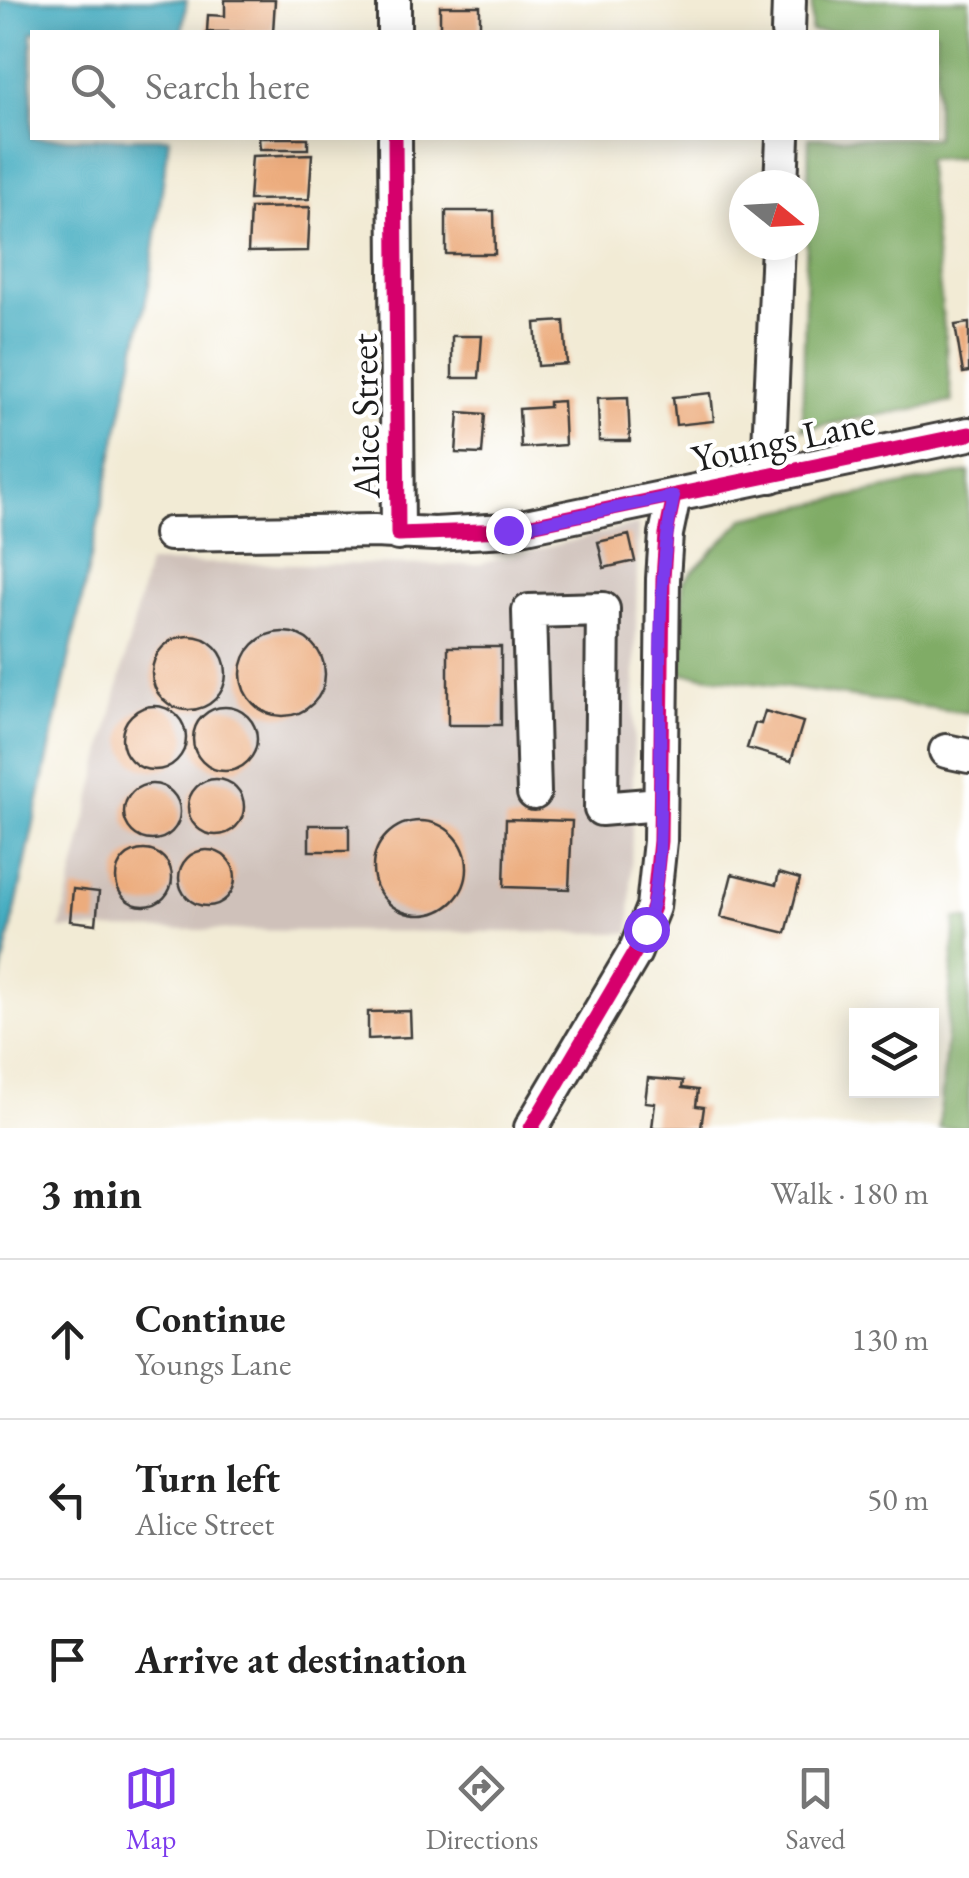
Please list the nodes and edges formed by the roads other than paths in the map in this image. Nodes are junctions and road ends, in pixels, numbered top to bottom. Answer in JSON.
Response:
{"nodes":[{"id":1,"x":394,"y":0,"type":"edge"},
{"id":2,"x":790,"y":0,"type":"edge"},
{"id":3,"x":394,"y":30,"type":"edge"},
{"id":4,"x":788,"y":30,"type":"edge"},
{"id":5,"x":395,"y":140,"type":"edge"},
{"id":6,"x":783,"y":140,"type":"edge"},
{"id":7,"x":782,"y":170,"type":"edge"},
{"id":8,"x":777,"y":260,"type":"edge"},
{"id":9,"x":969,"y":434,"type":"edge"},
{"id":10,"x":771,"y":476,"type":"junction"},
{"id":11,"x":674,"y":496,"type":"junction"},
{"id":12,"x":170,"y":534,"type":"dead end"},
{"id":13,"x":398,"y":534,"type":"junction"},
{"id":14,"x":534,"y":793,"type":"dead end"},
{"id":15,"x":660,"y":804,"type":"junction"},
{"id":16,"x":531,"y":1128,"type":"edge"}],
"edges":[{"from":1,"to":3,"type":"street"},
{"from":2,"to":4,"type":"street"},
{"from":5,"to":13,"type":"street","name":"Alice Street"},
{"from":6,"to":7,"type":"street"},
{"from":8,"to":10,"type":"street"},
{"from":9,"to":10,"type":"street","name":"Youngs Lane"},
{"from":10,"to":11,"type":"street","name":"Youngs Lane"},
{"from":11,"to":13,"type":"street","name":"Alice Street"},
{"from":11,"to":15,"type":"street","name":"Youngs Lane"},
{"from":12,"to":13,"type":"street"},
{"from":14,"to":15,"type":"street"},
{"from":15,"to":16,"type":"street","name":"Youngs Lane"}]}
